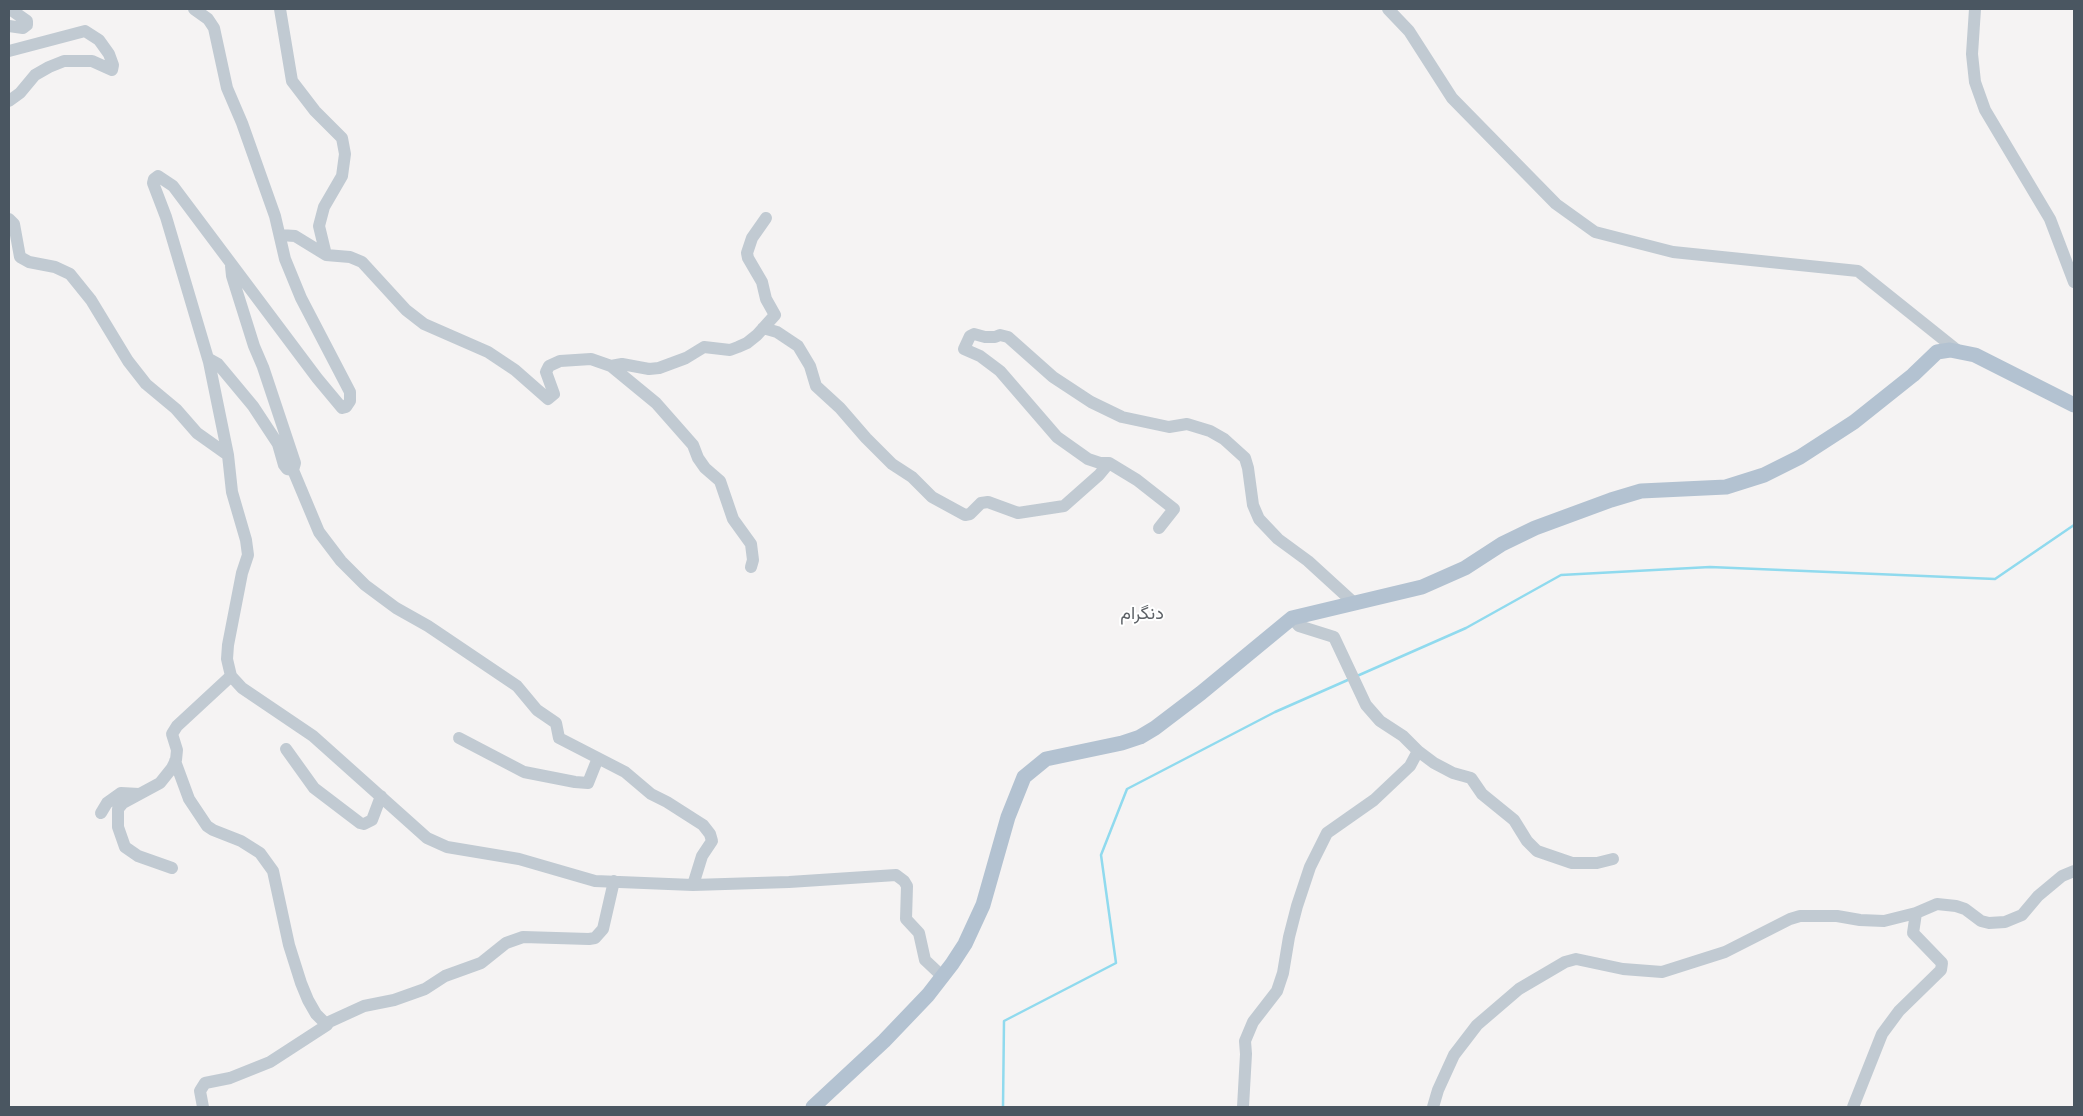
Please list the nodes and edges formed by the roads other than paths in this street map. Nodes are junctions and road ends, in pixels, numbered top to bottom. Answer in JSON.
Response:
{"nodes":[{"id":1,"x":10,"y":9,"type":"edge"},
{"id":2,"x":194,"y":9,"type":"edge"},
{"id":3,"x":280,"y":9,"type":"edge"},
{"id":4,"x":1388,"y":9,"type":"edge"},
{"id":5,"x":1975,"y":9,"type":"edge"},
{"id":6,"x":9,"y":26,"type":"edge"},
{"id":7,"x":9,"y":51,"type":"edge"},
{"id":8,"x":9,"y":101,"type":"edge"},
{"id":9,"x":766,"y":218,"type":"dead end"},
{"id":10,"x":9,"y":219,"type":"edge"},
{"id":11,"x":280,"y":235,"type":"junction"},
{"id":12,"x":326,"y":255,"type":"junction"},
{"id":13,"x":231,"y":263,"type":"junction"},
{"id":14,"x":2074,"y":282,"type":"edge"},
{"id":15,"x":763,"y":328,"type":"junction"},
{"id":16,"x":1958,"y":351,"type":"junction"},
{"id":17,"x":209,"y":359,"type":"junction"},
{"id":18,"x":611,"y":366,"type":"junction"},
{"id":19,"x":2074,"y":405,"type":"edge"},
{"id":20,"x":228,"y":455,"type":"junction"},
{"id":21,"x":1108,"y":463,"type":"junction"},
{"id":22,"x":293,"y":470,"type":"junction"},
{"id":23,"x":1159,"y":528,"type":"dead end"},
{"id":24,"x":751,"y":567,"type":"dead end"},
{"id":25,"x":1354,"y":603,"type":"junction"},
{"id":26,"x":1292,"y":618,"type":"junction"},
{"id":27,"x":231,"y":676,"type":"junction"},
{"id":28,"x":459,"y":738,"type":"dead end"},
{"id":29,"x":286,"y":749,"type":"dead end"},
{"id":30,"x":1418,"y":751,"type":"junction"},
{"id":31,"x":598,"y":758,"type":"junction"},
{"id":32,"x":175,"y":761,"type":"junction"},
{"id":33,"x":139,"y":794,"type":"junction"},
{"id":34,"x":381,"y":796,"type":"junction"},
{"id":35,"x":101,"y":813,"type":"dead end"},
{"id":36,"x":1613,"y":859,"type":"dead end"},
{"id":37,"x":172,"y":868,"type":"dead end"},
{"id":38,"x":2074,"y":871,"type":"edge"},
{"id":39,"x":614,"y":881,"type":"junction"},
{"id":40,"x":693,"y":885,"type":"junction"},
{"id":41,"x":1916,"y":914,"type":"junction"},
{"id":42,"x":942,"y":976,"type":"junction"},
{"id":43,"x":327,"y":1025,"type":"junction"},
{"id":44,"x":203,"y":1107,"type":"edge"},
{"id":45,"x":813,"y":1107,"type":"edge"},
{"id":46,"x":1242,"y":1107,"type":"edge"},
{"id":47,"x":1433,"y":1107,"type":"edge"},
{"id":48,"x":1853,"y":1107,"type":"edge"}],
"edges":[{"from":1,"to":6,"type":"street"},
{"from":2,"to":11,"type":"street"},
{"from":3,"to":12,"type":"street"},
{"from":4,"to":16,"type":"street"},
{"from":5,"to":14,"type":"street"},
{"from":7,"to":8,"type":"street"},
{"from":9,"to":15,"type":"street"},
{"from":10,"to":20,"type":"street"},
{"from":11,"to":12,"type":"street"},
{"from":11,"to":13,"type":"street"},
{"from":12,"to":18,"type":"street"},
{"from":13,"to":17,"type":"street"},
{"from":13,"to":22,"type":"street"},
{"from":15,"to":18,"type":"street"},
{"from":15,"to":21,"type":"street"},
{"from":16,"to":19,"type":"main road"},
{"from":16,"to":25,"type":"main road"},
{"from":17,"to":20,"type":"street"},
{"from":17,"to":22,"type":"street"},
{"from":18,"to":24,"type":"street"},
{"from":20,"to":27,"type":"street"},
{"from":21,"to":23,"type":"street"},
{"from":21,"to":25,"type":"street"},
{"from":22,"to":31,"type":"street"},
{"from":25,"to":26,"type":"main road"},
{"from":26,"to":30,"type":"street"},
{"from":26,"to":42,"type":"main road"},
{"from":27,"to":32,"type":"street"},
{"from":27,"to":34,"type":"street"},
{"from":28,"to":31,"type":"street"},
{"from":29,"to":34,"type":"street"},
{"from":30,"to":36,"type":"street"},
{"from":30,"to":46,"type":"street"},
{"from":31,"to":40,"type":"street"},
{"from":32,"to":33,"type":"street"},
{"from":32,"to":43,"type":"street"},
{"from":33,"to":35,"type":"street"},
{"from":33,"to":37,"type":"street"},
{"from":34,"to":39,"type":"street"},
{"from":38,"to":41,"type":"street"},
{"from":39,"to":40,"type":"street"},
{"from":39,"to":43,"type":"street"},
{"from":40,"to":42,"type":"street"},
{"from":41,"to":47,"type":"street"},
{"from":41,"to":48,"type":"street"},
{"from":42,"to":45,"type":"main road"},
{"from":43,"to":44,"type":"street"}]}
